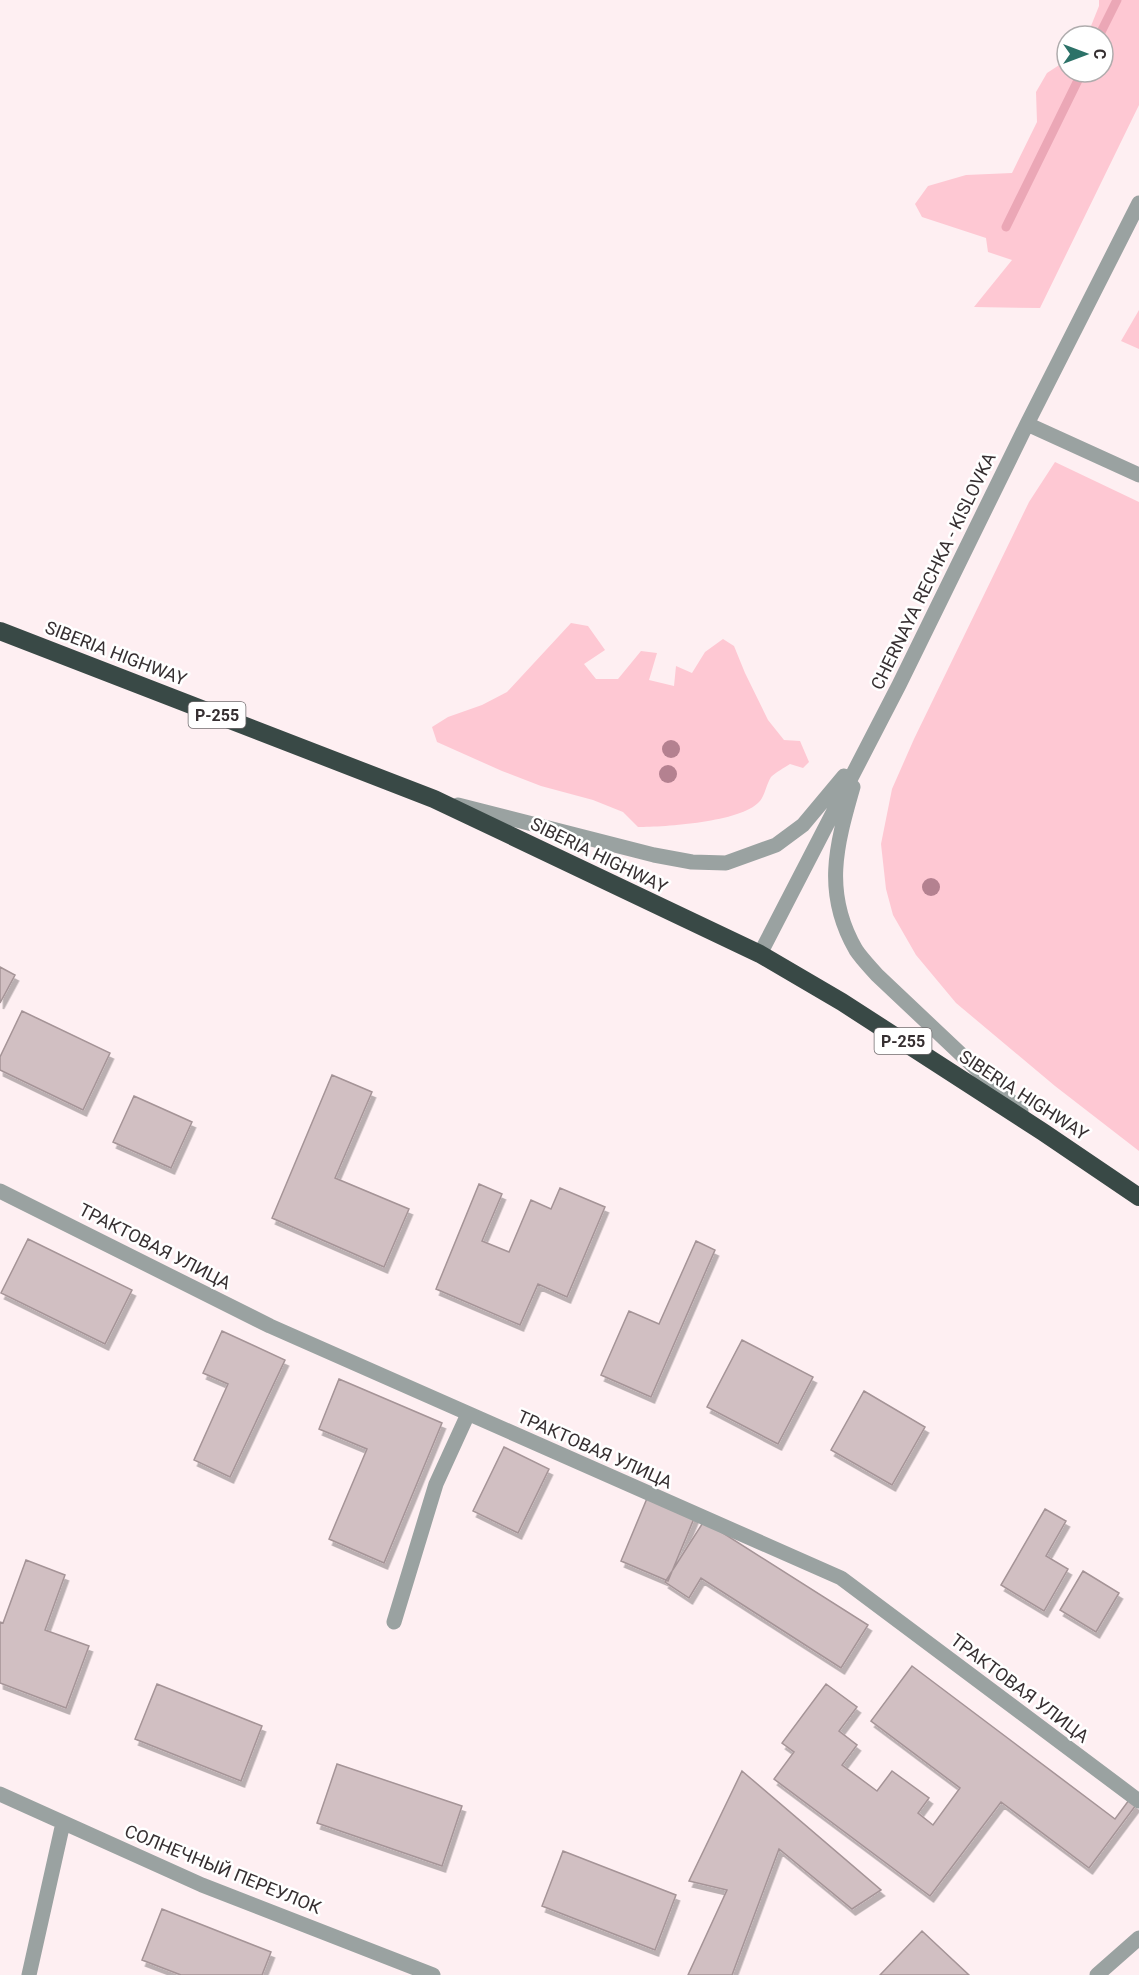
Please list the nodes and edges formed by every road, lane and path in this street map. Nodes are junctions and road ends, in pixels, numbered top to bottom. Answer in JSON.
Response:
{"nodes":[{"id":1,"x":1139,"y":203,"type":"edge"},
{"id":2,"x":1027,"y":424,"type":"junction"},
{"id":3,"x":1139,"y":476,"type":"edge"},
{"id":4,"x":0,"y":631,"type":"edge"},
{"id":5,"x":863,"y":753,"type":"junction"},
{"id":6,"x":434,"y":799,"type":"junction"},
{"id":7,"x":760,"y":954,"type":"junction"},
{"id":8,"x":1043,"y":1132,"type":"junction"},
{"id":9,"x":0,"y":1191,"type":"edge"},
{"id":10,"x":1139,"y":1197,"type":"edge"},
{"id":11,"x":468,"y":1414,"type":"junction"},
{"id":12,"x":394,"y":1622,"type":"dead end"},
{"id":13,"x":0,"y":1794,"type":"edge"},
{"id":14,"x":1139,"y":1802,"type":"edge"},
{"id":15,"x":63,"y":1823,"type":"junction"},
{"id":16,"x":1139,"y":1938,"type":"edge"},
{"id":17,"x":29,"y":1975,"type":"edge"},
{"id":18,"x":433,"y":1975,"type":"edge"},
{"id":19,"x":1097,"y":1975,"type":"edge"}],
"edges":[{"from":1,"to":2,"type":"street","name":"CHERNAYA RECHKA - KISLOVKA"},
{"from":2,"to":3,"type":"street"},
{"from":2,"to":5,"type":"street","name":"CHERNAYA RECHKA - KISLOVKA"},
{"from":4,"to":6,"type":"highway","name":"SIBERIA HIGHWAY","number":"Р-255"},
{"from":5,"to":6,"type":"street"},
{"from":5,"to":7,"type":"street","name":"CHERNAYA RECHKA - KISLOVKA"},
{"from":5,"to":8,"type":"street"},
{"from":6,"to":7,"type":"highway","name":"SIBERIA HIGHWAY","number":"Р-255"},
{"from":7,"to":8,"type":"highway","name":"SIBERIA HIGHWAY","number":"Р-255"},
{"from":8,"to":10,"type":"highway","name":"SIBERIA HIGHWAY","number":"Р-255"},
{"from":9,"to":11,"type":"street","name":"ТРАКТОВАЯ УЛИЦА"},
{"from":11,"to":12,"type":"street"},
{"from":11,"to":14,"type":"street","name":"ТРАКТОВАЯ УЛИЦА"},
{"from":13,"to":15,"type":"street","name":"СОЛНЕЧНЫЙ ПЕРЕУЛОК"},
{"from":15,"to":17,"type":"street"},
{"from":15,"to":18,"type":"street","name":"СОЛНЕЧНЫЙ ПЕРЕУЛОК"},
{"from":16,"to":19,"type":"street"}]}
